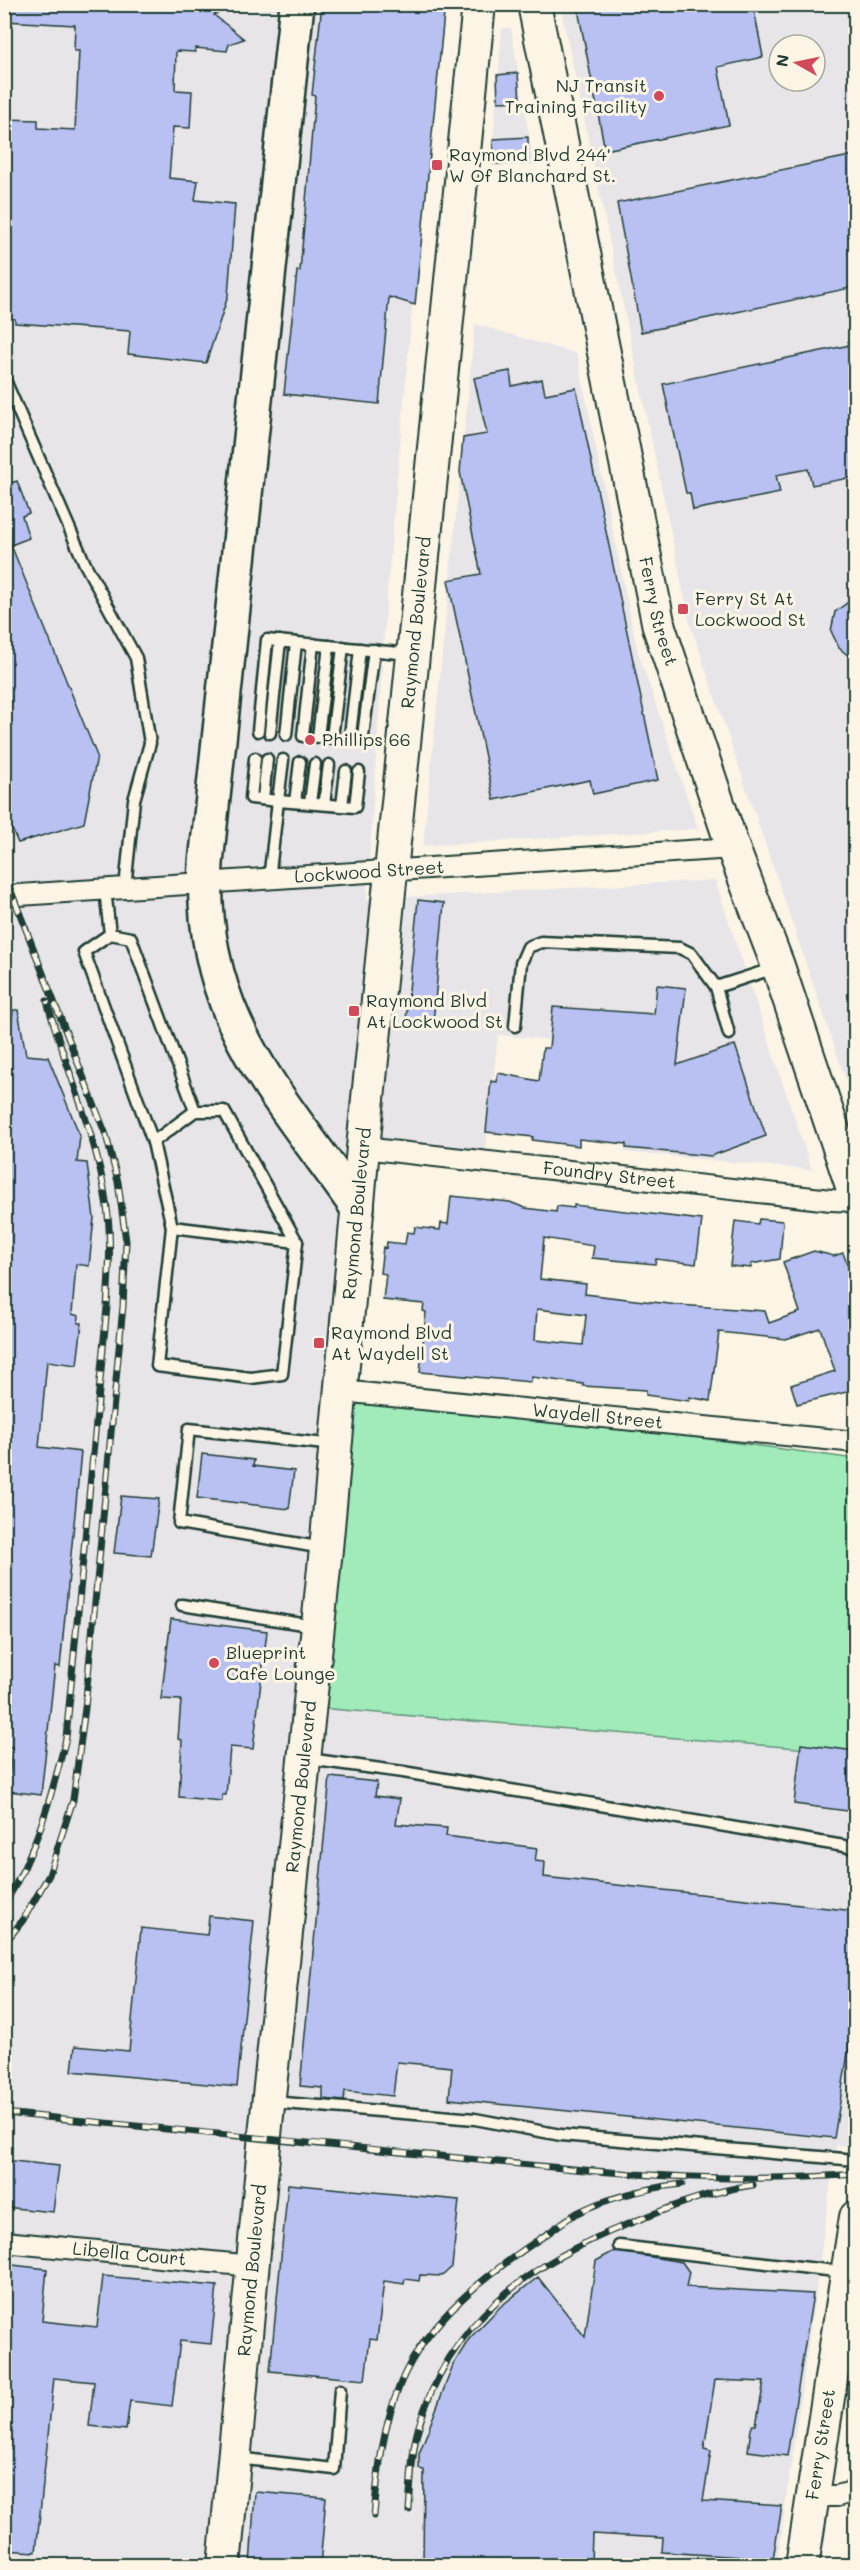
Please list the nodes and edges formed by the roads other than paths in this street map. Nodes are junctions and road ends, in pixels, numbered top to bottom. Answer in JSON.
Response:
{"nodes":[{"id":1,"x":297,"y":4,"type":"edge"},
{"id":2,"x":479,"y":4,"type":"edge"},
{"id":3,"x":534,"y":4,"type":"edge"},
{"id":4,"x":4,"y":378,"type":"edge"},
{"id":5,"x":280,"y":641,"type":"junction"},
{"id":6,"x":296,"y":643,"type":"junction"},
{"id":7,"x":313,"y":644,"type":"junction"},
{"id":8,"x":329,"y":646,"type":"junction"},
{"id":9,"x":343,"y":647,"type":"junction"},
{"id":10,"x":360,"y":649,"type":"junction"},
{"id":11,"x":374,"y":650,"type":"junction"},
{"id":12,"x":412,"y":654,"type":"junction"},
{"id":13,"x":258,"y":731,"type":"dead end"},
{"id":14,"x":270,"y":732,"type":"dead end"},
{"id":15,"x":286,"y":735,"type":"dead end"},
{"id":16,"x":350,"y":735,"type":"dead end"},
{"id":17,"x":303,"y":736,"type":"dead end"},
{"id":18,"x":363,"y":736,"type":"dead end"},
{"id":19,"x":318,"y":737,"type":"dead end"},
{"id":20,"x":332,"y":738,"type":"dead end"},
{"id":21,"x":255,"y":758,"type":"dead end"},
{"id":22,"x":267,"y":759,"type":"dead end"},
{"id":23,"x":283,"y":760,"type":"dead end"},
{"id":24,"x":300,"y":762,"type":"dead end"},
{"id":25,"x":315,"y":764,"type":"dead end"},
{"id":26,"x":329,"y":765,"type":"dead end"},
{"id":27,"x":346,"y":771,"type":"dead end"},
{"id":28,"x":359,"y":772,"type":"dead end"},
{"id":29,"x":263,"y":799,"type":"junction"},
{"id":30,"x":278,"y":801,"type":"junction"},
{"id":31,"x":296,"y":802,"type":"junction"},
{"id":32,"x":310,"y":803,"type":"junction"},
{"id":33,"x":324,"y":804,"type":"junction"},
{"id":34,"x":342,"y":806,"type":"junction"},
{"id":35,"x":733,"y":848,"type":"junction"},
{"id":36,"x":391,"y":871,"type":"junction"},
{"id":37,"x":269,"y":880,"type":"junction"},
{"id":38,"x":205,"y":884,"type":"junction"},
{"id":39,"x":125,"y":888,"type":"junction"},
{"id":40,"x":105,"y":889,"type":"junction"},
{"id":41,"x":4,"y":896,"type":"edge"},
{"id":42,"x":110,"y":934,"type":"junction"},
{"id":43,"x":778,"y":966,"type":"junction"},
{"id":44,"x":716,"y":987,"type":"junction"},
{"id":45,"x":515,"y":1026,"type":"dead end"},
{"id":46,"x":729,"y":1034,"type":"dead end"},
{"id":47,"x":195,"y":1111,"type":"junction"},
{"id":48,"x":153,"y":1142,"type":"junction"},
{"id":49,"x":363,"y":1148,"type":"junction"},
{"id":50,"x":855,"y":1199,"type":"edge"},
{"id":51,"x":357,"y":1207,"type":"junction"},
{"id":52,"x":172,"y":1227,"type":"junction"},
{"id":53,"x":297,"y":1242,"type":"junction"},
{"id":54,"x":341,"y":1391,"type":"junction"},
{"id":55,"x":855,"y":1442,"type":"edge"},
{"id":56,"x":336,"y":1445,"type":"junction"},
{"id":57,"x":326,"y":1549,"type":"junction"},
{"id":58,"x":182,"y":1605,"type":"dead end"},
{"id":59,"x":318,"y":1627,"type":"junction"},
{"id":60,"x":304,"y":1758,"type":"junction"},
{"id":61,"x":855,"y":1848,"type":"edge"},
{"id":62,"x":268,"y":2101,"type":"junction"},
{"id":63,"x":855,"y":2160,"type":"edge"},
{"id":64,"x":855,"y":2217,"type":"edge"},
{"id":65,"x":4,"y":2242,"type":"edge"},
{"id":66,"x":619,"y":2246,"type":"dead end"},
{"id":67,"x":253,"y":2266,"type":"junction"},
{"id":68,"x":848,"y":2272,"type":"junction"},
{"id":69,"x":849,"y":2308,"type":"edge"},
{"id":70,"x":340,"y":2390,"type":"dead end"},
{"id":71,"x":235,"y":2458,"type":"junction"},
{"id":72,"x":855,"y":2491,"type":"edge"},
{"id":73,"x":814,"y":2496,"type":"junction"},
{"id":74,"x":224,"y":2565,"type":"edge"},
{"id":75,"x":802,"y":2565,"type":"edge"}],
"edges":[{"from":1,"to":38,"type":"highway"},
{"from":2,"to":12,"type":"main road","name":"Raymond Boulevard"},
{"from":3,"to":35,"type":"main road","name":"Ferry Street"},
{"from":4,"to":39,"type":"lane"},
{"from":5,"to":6,"type":"lane"},
{"from":5,"to":13,"type":"lane"},
{"from":5,"to":14,"type":"lane"},
{"from":6,"to":7,"type":"lane"},
{"from":6,"to":15,"type":"lane"},
{"from":7,"to":8,"type":"lane"},
{"from":7,"to":17,"type":"lane"},
{"from":8,"to":9,"type":"lane"},
{"from":8,"to":19,"type":"lane"},
{"from":9,"to":10,"type":"lane"},
{"from":9,"to":20,"type":"lane"},
{"from":10,"to":11,"type":"lane"},
{"from":10,"to":16,"type":"lane"},
{"from":11,"to":12,"type":"lane"},
{"from":11,"to":18,"type":"lane"},
{"from":12,"to":36,"type":"main road","name":"Raymond Boulevard"},
{"from":21,"to":29,"type":"lane"},
{"from":22,"to":29,"type":"lane"},
{"from":23,"to":30,"type":"lane"},
{"from":24,"to":31,"type":"lane"},
{"from":25,"to":32,"type":"lane"},
{"from":26,"to":33,"type":"lane"},
{"from":27,"to":34,"type":"lane"},
{"from":28,"to":34,"type":"lane"},
{"from":29,"to":30,"type":"lane"},
{"from":30,"to":31,"type":"lane"},
{"from":30,"to":37,"type":"lane"},
{"from":31,"to":32,"type":"lane"},
{"from":32,"to":33,"type":"lane"},
{"from":33,"to":34,"type":"lane"},
{"from":35,"to":36,"type":"street","name":"Lockwood Street"},
{"from":35,"to":43,"type":"main road","name":"Ferry Street"},
{"from":36,"to":37,"type":"street","name":"Lockwood Street"},
{"from":36,"to":49,"type":"main road","name":"Raymond Boulevard"},
{"from":37,"to":38,"type":"street","name":"Lockwood Street"},
{"from":38,"to":39,"type":"street","name":"Lockwood Street"},
{"from":38,"to":51,"type":"highway"},
{"from":39,"to":40,"type":"street","name":"Lockwood Street"},
{"from":40,"to":41,"type":"street","name":"Lockwood Street"},
{"from":40,"to":42,"type":"lane"},
{"from":42,"to":47,"type":"lane"},
{"from":42,"to":48,"type":"lane"},
{"from":43,"to":44,"type":"lane"},
{"from":43,"to":50,"type":"main road","name":"Ferry Street"},
{"from":44,"to":45,"type":"lane"},
{"from":44,"to":46,"type":"lane"},
{"from":47,"to":48,"type":"lane"},
{"from":47,"to":53,"type":"lane"},
{"from":48,"to":52,"type":"lane"},
{"from":49,"to":50,"type":"street","name":"Foundry Street"},
{"from":49,"to":51,"type":"main road","name":"Raymond Boulevard"},
{"from":51,"to":54,"type":"main road","name":"Raymond Boulevard"},
{"from":52,"to":53,"type":"lane"},
{"from":52,"to":53,"type":"lane"},
{"from":54,"to":55,"type":"street","name":"Waydell Street"},
{"from":54,"to":56,"type":"main road","name":"Raymond Boulevard"},
{"from":56,"to":57,"type":"main road","name":"Raymond Boulevard"},
{"from":56,"to":57,"type":"lane"},
{"from":57,"to":59,"type":"main road","name":"Raymond Boulevard"},
{"from":58,"to":59,"type":"lane"},
{"from":59,"to":60,"type":"main road","name":"Raymond Boulevard"},
{"from":60,"to":61,"type":"lane"},
{"from":60,"to":62,"type":"main road","name":"Raymond Boulevard"},
{"from":62,"to":63,"type":"lane"},
{"from":62,"to":67,"type":"main road","name":"Raymond Boulevard"},
{"from":64,"to":68,"type":"main road","name":"Ferry Street"},
{"from":65,"to":67,"type":"street","name":"Libella Court"},
{"from":66,"to":68,"type":"lane"},
{"from":67,"to":71,"type":"main road","name":"Raymond Boulevard"},
{"from":68,"to":69,"type":"main road","name":"Ferry Street"},
{"from":69,"to":73,"type":"main road","name":"Ferry Street"},
{"from":70,"to":71,"type":"lane"},
{"from":71,"to":74,"type":"main road","name":"Raymond Boulevard"},
{"from":72,"to":73,"type":"street"},
{"from":73,"to":75,"type":"main road","name":"Ferry Street"}]}
